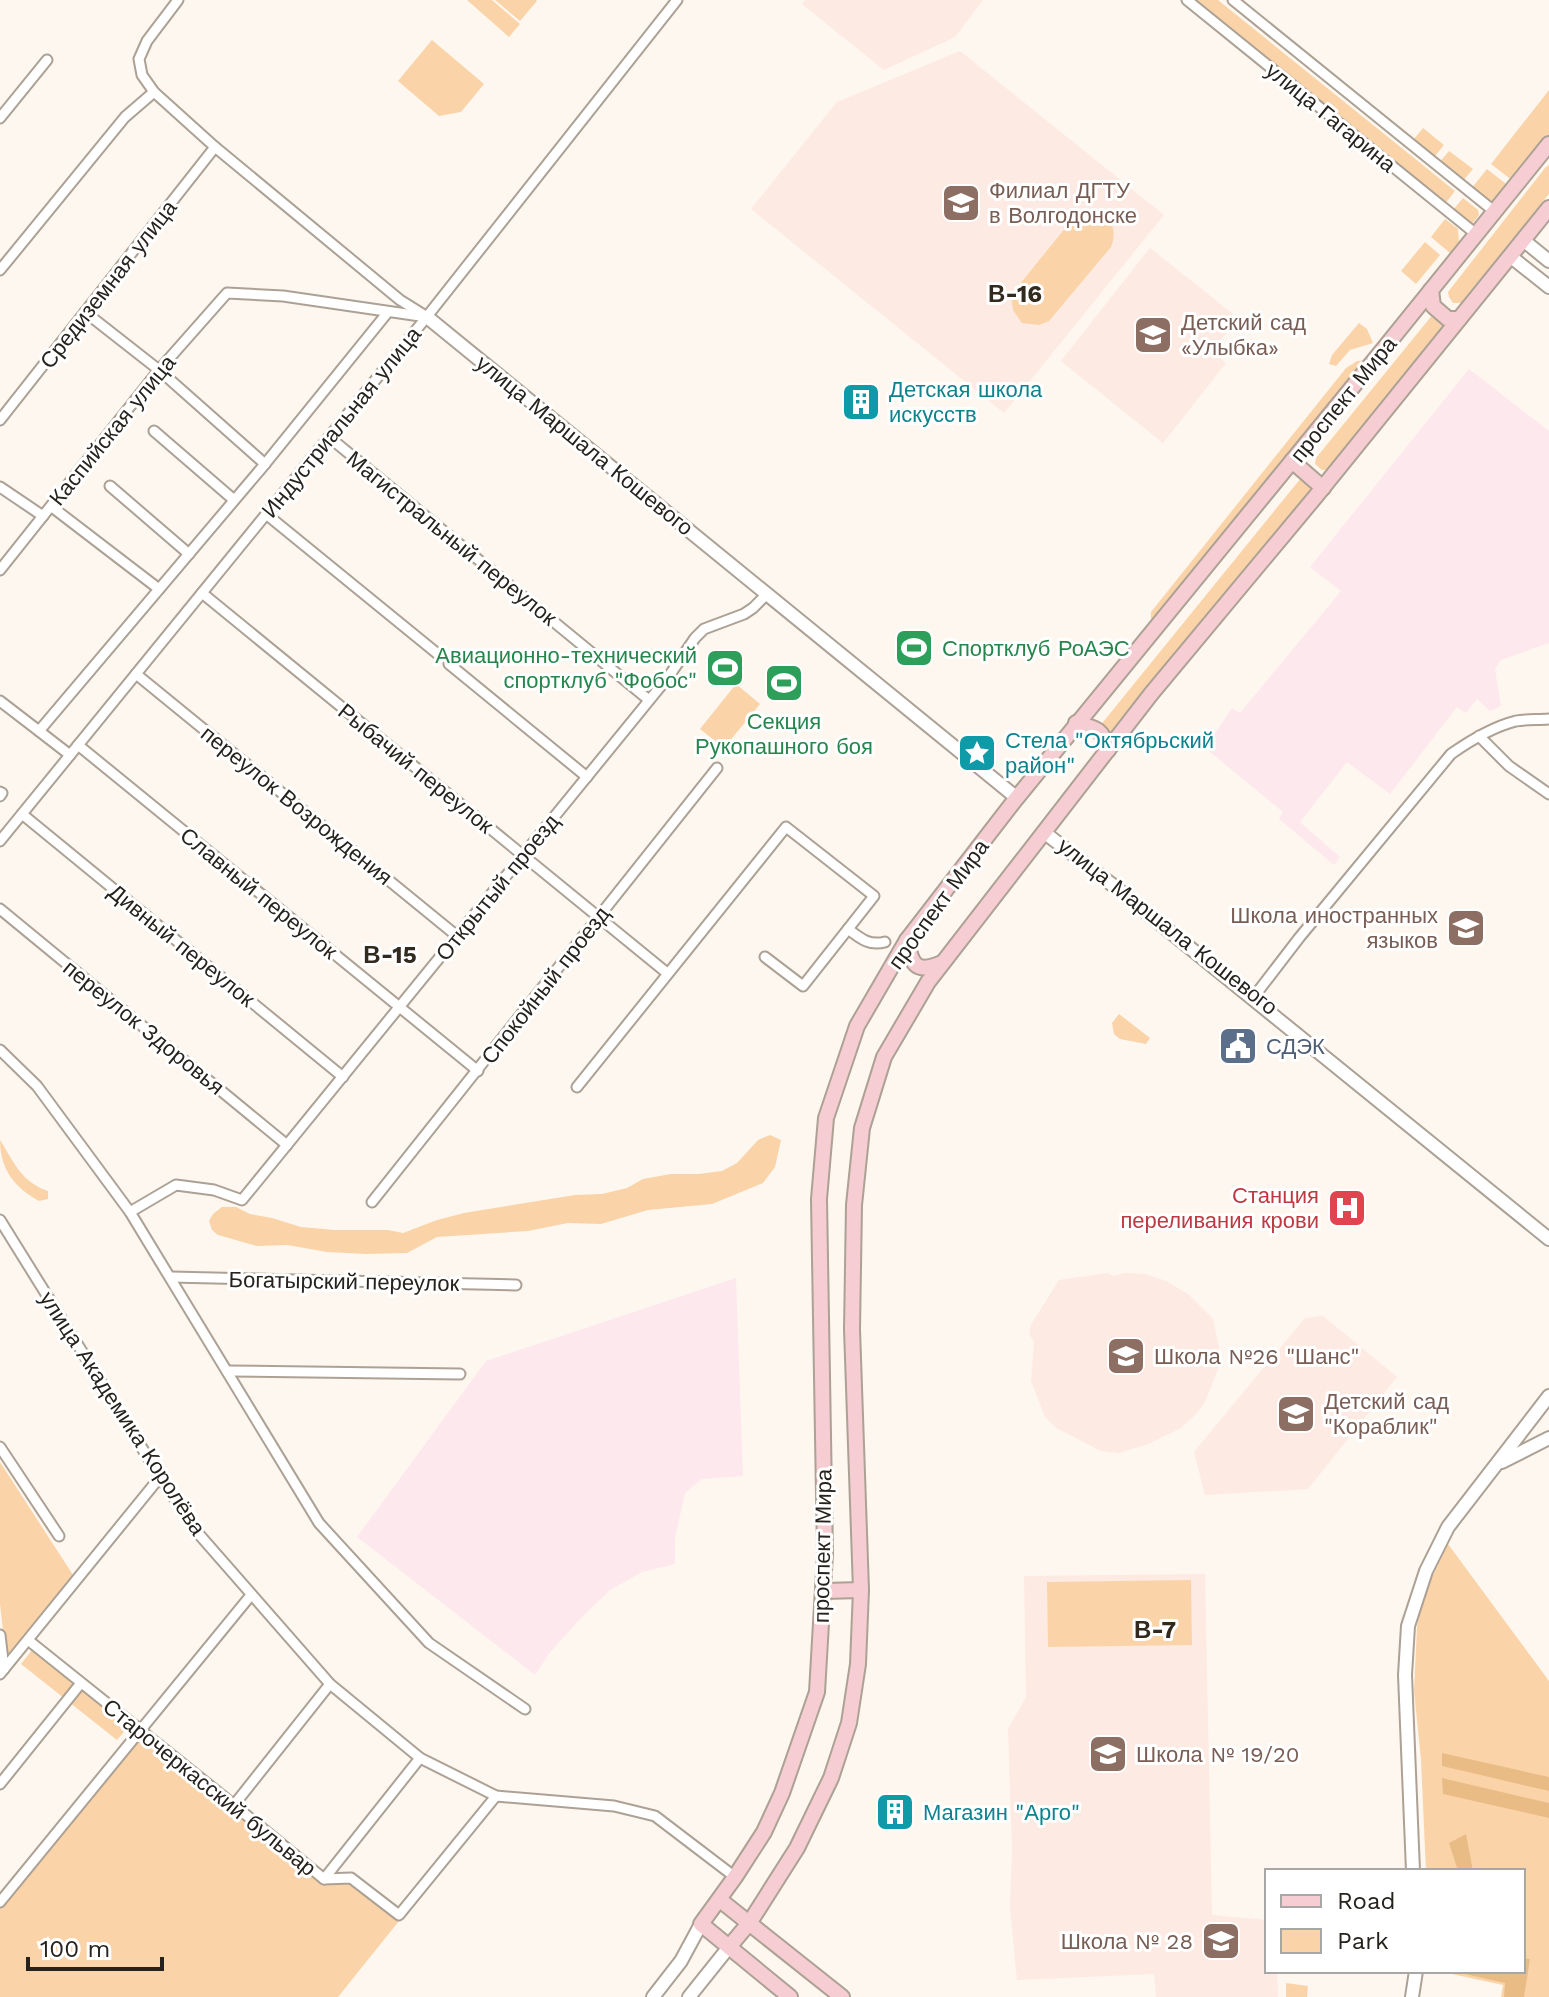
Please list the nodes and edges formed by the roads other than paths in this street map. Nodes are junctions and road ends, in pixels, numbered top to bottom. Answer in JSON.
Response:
{"nodes":[{"id":1,"x":178,"y":0,"type":"edge"},
{"id":2,"x":677,"y":0,"type":"edge"},
{"id":3,"x":1187,"y":0,"type":"edge"},
{"id":4,"x":1233,"y":0,"type":"edge"},
{"id":5,"x":47,"y":60,"type":"dead end"},
{"id":6,"x":154,"y":92,"type":"junction"},
{"id":7,"x":0,"y":118,"type":"edge"},
{"id":8,"x":1549,"y":144,"type":"edge"},
{"id":9,"x":215,"y":147,"type":"junction"},
{"id":10,"x":1544,"y":158,"type":"edge"},
{"id":11,"x":1549,"y":208,"type":"edge"},
{"id":12,"x":1495,"y":212,"type":"junction"},
{"id":13,"x":1476,"y":234,"type":"junction"},
{"id":14,"x":1523,"y":240,"type":"junction"},
{"id":15,"x":1510,"y":256,"type":"junction"},
{"id":16,"x":1549,"y":261,"type":"edge"},
{"id":17,"x":0,"y":270,"type":"edge"},
{"id":18,"x":1549,"y":287,"type":"edge"},
{"id":19,"x":1431,"y":290,"type":"junction"},
{"id":20,"x":85,"y":312,"type":"junction"},
{"id":21,"x":388,"y":312,"type":"junction"},
{"id":22,"x":425,"y":318,"type":"junction"},
{"id":23,"x":1459,"y":319,"type":"junction"},
{"id":24,"x":159,"y":370,"type":"junction"},
{"id":25,"x":0,"y":420,"type":"edge"},
{"id":26,"x":154,"y":431,"type":"dead end"},
{"id":27,"x":329,"y":437,"type":"junction"},
{"id":28,"x":1292,"y":461,"type":"junction"},
{"id":29,"x":265,"y":464,"type":"junction"},
{"id":30,"x":110,"y":486,"type":"dead end"},
{"id":31,"x":0,"y":487,"type":"edge"},
{"id":32,"x":1323,"y":488,"type":"junction"},
{"id":33,"x":234,"y":500,"type":"junction"},
{"id":34,"x":52,"y":507,"type":"junction"},
{"id":35,"x":266,"y":514,"type":"junction"},
{"id":36,"x":43,"y":516,"type":"junction"},
{"id":37,"x":189,"y":554,"type":"junction"},
{"id":38,"x":0,"y":570,"type":"edge"},
{"id":39,"x":159,"y":589,"type":"junction"},
{"id":40,"x":202,"y":593,"type":"junction"},
{"id":41,"x":766,"y":596,"type":"junction"},
{"id":42,"x":439,"y":655,"type":"dead end"},
{"id":43,"x":449,"y":664,"type":"dead end"},
{"id":44,"x":136,"y":674,"type":"junction"},
{"id":45,"x":649,"y":700,"type":"junction"},
{"id":46,"x":0,"y":701,"type":"edge"},
{"id":47,"x":1549,"y":719,"type":"edge"},
{"id":48,"x":1076,"y":723,"type":"junction"},
{"id":49,"x":39,"y":731,"type":"junction"},
{"id":50,"x":1479,"y":736,"type":"junction"},
{"id":51,"x":78,"y":745,"type":"junction"},
{"id":52,"x":1108,"y":750,"type":"junction"},
{"id":53,"x":70,"y":755,"type":"junction"},
{"id":54,"x":717,"y":768,"type":"dead end"},
{"id":55,"x":587,"y":777,"type":"junction"},
{"id":56,"x":1549,"y":794,"type":"edge"},
{"id":57,"x":1016,"y":799,"type":"junction"},
{"id":58,"x":22,"y":814,"type":"junction"},
{"id":59,"x":1046,"y":832,"type":"junction"},
{"id":60,"x":0,"y":841,"type":"edge"},
{"id":61,"x":523,"y":855,"type":"junction"},
{"id":62,"x":0,"y":909,"type":"edge"},
{"id":63,"x":599,"y":916,"type":"junction"},
{"id":64,"x":848,"y":929,"type":"junction"},
{"id":65,"x":457,"y":936,"type":"junction"},
{"id":66,"x":907,"y":940,"type":"junction"},
{"id":67,"x":885,"y":942,"type":"dead end"},
{"id":68,"x":765,"y":957,"type":"dead end"},
{"id":69,"x":943,"y":963,"type":"junction"},
{"id":70,"x":667,"y":973,"type":"junction"},
{"id":71,"x":1256,"y":994,"type":"junction"},
{"id":72,"x":399,"y":1008,"type":"junction"},
{"id":73,"x":0,"y":1050,"type":"edge"},
{"id":74,"x":478,"y":1071,"type":"junction"},
{"id":75,"x":343,"y":1077,"type":"junction"},
{"id":76,"x":577,"y":1087,"type":"dead end"},
{"id":77,"x":287,"y":1145,"type":"junction"},
{"id":78,"x":372,"y":1202,"type":"dead end"},
{"id":79,"x":130,"y":1212,"type":"junction"},
{"id":80,"x":0,"y":1220,"type":"edge"},
{"id":81,"x":1549,"y":1236,"type":"edge"},
{"id":82,"x":171,"y":1277,"type":"junction"},
{"id":83,"x":516,"y":1285,"type":"dead end"},
{"id":84,"x":227,"y":1371,"type":"junction"},
{"id":85,"x":460,"y":1374,"type":"dead end"},
{"id":86,"x":1549,"y":1398,"type":"edge"},
{"id":87,"x":1549,"y":1438,"type":"edge"},
{"id":88,"x":0,"y":1447,"type":"edge"},
{"id":89,"x":1499,"y":1463,"type":"junction"},
{"id":90,"x":160,"y":1477,"type":"junction"},
{"id":91,"x":59,"y":1536,"type":"dead end"},
{"id":92,"x":861,"y":1590,"type":"junction"},
{"id":93,"x":824,"y":1591,"type":"junction"},
{"id":94,"x":251,"y":1595,"type":"junction"},
{"id":95,"x":0,"y":1635,"type":"edge"},
{"id":96,"x":28,"y":1640,"type":"junction"},
{"id":97,"x":2,"y":1672,"type":"edge"},
{"id":98,"x":81,"y":1683,"type":"junction"},
{"id":99,"x":330,"y":1684,"type":"junction"},
{"id":100,"x":525,"y":1709,"type":"dead end"},
{"id":101,"x":141,"y":1730,"type":"junction"},
{"id":102,"x":420,"y":1758,"type":"junction"},
{"id":103,"x":0,"y":1784,"type":"edge"},
{"id":104,"x":496,"y":1796,"type":"junction"},
{"id":105,"x":234,"y":1805,"type":"junction"},
{"id":106,"x":1416,"y":1869,"type":"edge"},
{"id":107,"x":735,"y":1877,"type":"junction"},
{"id":108,"x":324,"y":1879,"type":"junction"},
{"id":109,"x":720,"y":1900,"type":"junction"},
{"id":110,"x":0,"y":1902,"type":"edge"},
{"id":111,"x":750,"y":1922,"type":"junction"},
{"id":112,"x":701,"y":1924,"type":"junction"},
{"id":113,"x":729,"y":1947,"type":"junction"},
{"id":114,"x":1414,"y":1973,"type":"edge"},
{"id":115,"x":653,"y":1997,"type":"edge"},
{"id":116,"x":689,"y":1997,"type":"edge"},
{"id":117,"x":790,"y":1997,"type":"edge"},
{"id":118,"x":842,"y":1997,"type":"edge"},
{"id":119,"x":1410,"y":1997,"type":"edge"}],
"edges":[{"from":1,"to":6,"type":"street"},
{"from":2,"to":22,"type":"street","name":"Индустриальная улица"},
{"from":3,"to":13,"type":"street","name":"улица Гагарина"},
{"from":4,"to":12,"type":"street","name":"улица Гагарина"},
{"from":5,"to":7,"type":"street"},
{"from":6,"to":9,"type":"street","name":"улица Маршала Кошевого"},
{"from":6,"to":17,"type":"street"},
{"from":8,"to":10,"type":"main road","name":"проспект Мира"},
{"from":9,"to":20,"type":"street","name":"Средиземная улица"},
{"from":9,"to":22,"type":"street","name":"улица Маршала Кошевого"},
{"from":10,"to":12,"type":"main road","name":"проспект Мира"},
{"from":11,"to":14,"type":"main road","name":"проспект Мира"},
{"from":12,"to":13,"type":"main road","name":"проспект Мира"},
{"from":13,"to":19,"type":"main road","name":"проспект Мира"},
{"from":14,"to":15,"type":"main road","name":"проспект Мира"},
{"from":14,"to":16,"type":"street"},
{"from":15,"to":18,"type":"street"},
{"from":15,"to":23,"type":"main road","name":"проспект Мира"},
{"from":19,"to":23,"type":"main road"},
{"from":19,"to":28,"type":"main road","name":"проспект Мира"},
{"from":20,"to":24,"type":"street"},
{"from":20,"to":25,"type":"street","name":"Средиземная улица"},
{"from":21,"to":22,"type":"street"},
{"from":21,"to":24,"type":"street","name":"Каспийская улица"},
{"from":21,"to":29,"type":"street"},
{"from":22,"to":27,"type":"street","name":"Индустриальная улица"},
{"from":22,"to":41,"type":"street","name":"улица Маршала Кошевого"},
{"from":23,"to":32,"type":"main road","name":"проспект Мира"},
{"from":24,"to":29,"type":"street"},
{"from":24,"to":34,"type":"street","name":"Каспийская улица"},
{"from":26,"to":33,"type":"street"},
{"from":27,"to":35,"type":"street","name":"Индустриальная улица"},
{"from":27,"to":45,"type":"street","name":"Магистральный переулок"},
{"from":28,"to":32,"type":"main road"},
{"from":28,"to":48,"type":"main road","name":"проспект Мира"},
{"from":29,"to":33,"type":"street"},
{"from":30,"to":37,"type":"street"},
{"from":31,"to":36,"type":"street"},
{"from":32,"to":52,"type":"main road","name":"проспект Мира"},
{"from":33,"to":37,"type":"street"},
{"from":34,"to":36,"type":"street","name":"Каспийская улица"},
{"from":34,"to":39,"type":"street"},
{"from":35,"to":40,"type":"street","name":"Индустриальная улица"},
{"from":35,"to":42,"type":"street"},
{"from":36,"to":38,"type":"street","name":"Каспийская улица"},
{"from":37,"to":39,"type":"street"},
{"from":39,"to":49,"type":"street"},
{"from":40,"to":44,"type":"street","name":"Индустриальная улица"},
{"from":40,"to":61,"type":"street","name":"Рыбачий переулок"},
{"from":41,"to":45,"type":"street","name":"Открытый проезд"},
{"from":41,"to":57,"type":"street","name":"улица Маршала Кошевого"},
{"from":43,"to":55,"type":"street"},
{"from":44,"to":51,"type":"street","name":"Индустриальная улица"},
{"from":44,"to":65,"type":"street","name":"переулок Возрождения"},
{"from":45,"to":55,"type":"street","name":"Открытый проезд"},
{"from":46,"to":49,"type":"street"},
{"from":47,"to":50,"type":"street"},
{"from":48,"to":52,"type":"main road"},
{"from":48,"to":57,"type":"main road","name":"проспект Мира"},
{"from":49,"to":53,"type":"street"},
{"from":50,"to":56,"type":"street"},
{"from":50,"to":71,"type":"street"},
{"from":51,"to":53,"type":"street","name":"Индустриальная улица"},
{"from":51,"to":72,"type":"street","name":"Славный переулок"},
{"from":52,"to":59,"type":"main road","name":"проспект Мира"},
{"from":53,"to":58,"type":"street","name":"Индустриальная улица"},
{"from":54,"to":63,"type":"street","name":"Спокойный проезд"},
{"from":55,"to":61,"type":"street","name":"Открытый проезд"},
{"from":57,"to":66,"type":"main road","name":"проспект Мира"},
{"from":58,"to":60,"type":"street","name":"Индустриальная улица"},
{"from":58,"to":75,"type":"street","name":"Дивный переулок"},
{"from":59,"to":69,"type":"main road","name":"проспект Мира"},
{"from":59,"to":71,"type":"street","name":"улица Маршала Кошевого"},
{"from":59,"to":81,"type":"street"},
{"from":61,"to":63,"type":"street","name":"Рыбачий переулок"},
{"from":61,"to":65,"type":"street","name":"Открытый проезд"},
{"from":62,"to":77,"type":"street","name":"переулок Здоровья"},
{"from":63,"to":70,"type":"street","name":"Рыбачий переулок"},
{"from":63,"to":74,"type":"street","name":"Спокойный проезд"},
{"from":64,"to":67,"type":"street"},
{"from":64,"to":68,"type":"street"},
{"from":64,"to":70,"type":"street"},
{"from":65,"to":72,"type":"street","name":"Открытый проезд"},
{"from":66,"to":69,"type":"main road"},
{"from":66,"to":93,"type":"main road","name":"проспект Мира"},
{"from":69,"to":92,"type":"main road","name":"проспект Мира"},
{"from":70,"to":76,"type":"street"},
{"from":71,"to":81,"type":"street","name":"улица Маршала Кошевого"},
{"from":72,"to":74,"type":"street","name":"Славный переулок"},
{"from":72,"to":75,"type":"street","name":"Открытый проезд"},
{"from":73,"to":79,"type":"street"},
{"from":74,"to":78,"type":"street","name":"Спокойный проезд"},
{"from":75,"to":77,"type":"street","name":"Открытый проезд"},
{"from":77,"to":79,"type":"street","name":"Открытый проезд"},
{"from":79,"to":82,"type":"street"},
{"from":80,"to":90,"type":"street","name":"улица Академика Королёва"},
{"from":82,"to":83,"type":"street","name":"Богатырский переулок"},
{"from":82,"to":84,"type":"street"},
{"from":84,"to":85,"type":"street"},
{"from":84,"to":100,"type":"street"},
{"from":86,"to":89,"type":"street"},
{"from":87,"to":89,"type":"street"},
{"from":88,"to":91,"type":"street"},
{"from":89,"to":106,"type":"street"},
{"from":90,"to":94,"type":"street","name":"улица Академика Королёва"},
{"from":90,"to":96,"type":"street"},
{"from":92,"to":93,"type":"main road"},
{"from":92,"to":111,"type":"main road","name":"проспект Мира"},
{"from":93,"to":107,"type":"main road","name":"проспект Мира"},
{"from":94,"to":99,"type":"street","name":"улица Академика Королёва"},
{"from":94,"to":101,"type":"street"},
{"from":95,"to":97,"type":"street"},
{"from":96,"to":97,"type":"street"},
{"from":96,"to":98,"type":"street","name":"Старочеркасский бульвар"},
{"from":98,"to":101,"type":"street","name":"Старочеркасский бульвар"},
{"from":98,"to":103,"type":"street"},
{"from":99,"to":102,"type":"street","name":"улица Академика Королёва"},
{"from":99,"to":105,"type":"street"},
{"from":101,"to":105,"type":"street","name":"Старочеркасский бульвар"},
{"from":101,"to":110,"type":"street"},
{"from":102,"to":104,"type":"street","name":"улица Академика Королёва"},
{"from":102,"to":108,"type":"street"},
{"from":104,"to":107,"type":"street","name":"улица Академика Королёва"},
{"from":104,"to":108,"type":"street","name":"Старочеркасский бульвар"},
{"from":105,"to":108,"type":"street","name":"Старочеркасский бульвар"},
{"from":107,"to":109,"type":"main road","name":"проспект Мира"},
{"from":109,"to":111,"type":"main road"},
{"from":109,"to":112,"type":"main road","name":"проспект Мира"},
{"from":111,"to":113,"type":"main road","name":"проспект Мира"},
{"from":111,"to":118,"type":"main road"},
{"from":112,"to":113,"type":"main road"},
{"from":112,"to":115,"type":"street","name":"проспект Мира"},
{"from":113,"to":116,"type":"street","name":"проспект Мира"},
{"from":113,"to":117,"type":"main road"},
{"from":114,"to":119,"type":"street"}]}
